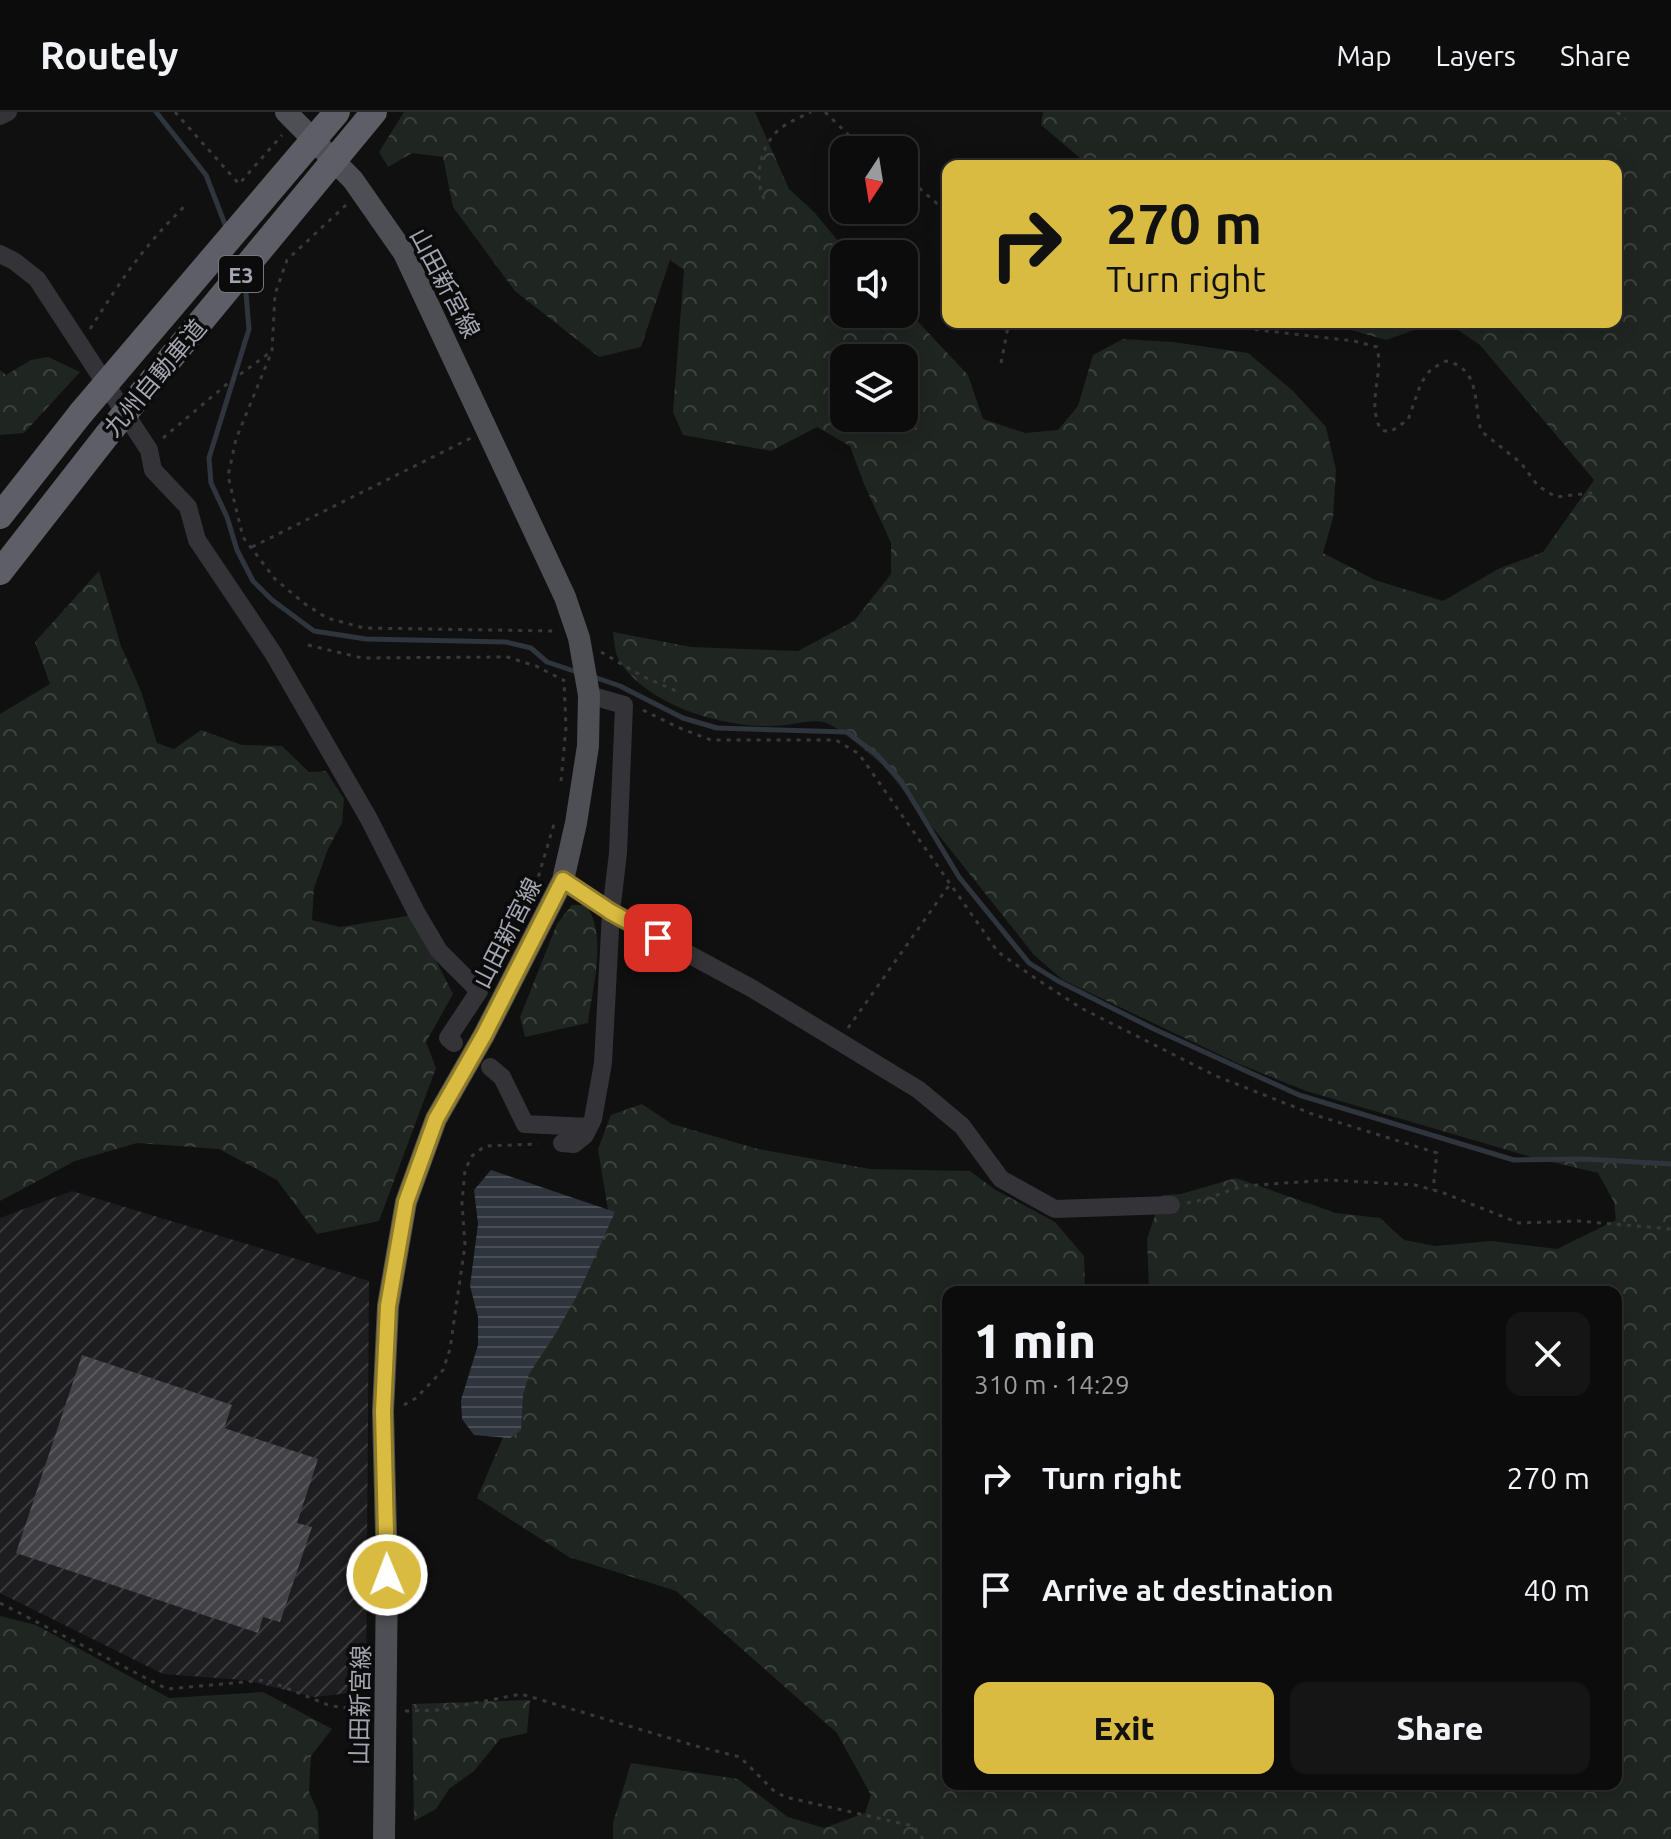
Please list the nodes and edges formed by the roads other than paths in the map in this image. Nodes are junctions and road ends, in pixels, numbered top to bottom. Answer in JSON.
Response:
{"nodes":[{"id":1,"x":8,"y":112,"type":"edge"},
{"id":2,"x":337,"y":112,"type":"edge"},
{"id":3,"x":374,"y":112,"type":"edge"},
{"id":4,"x":0,"y":116,"type":"edge"},
{"id":5,"x":290,"y":116,"type":"edge"},
{"id":6,"x":0,"y":254,"type":"edge"},
{"id":7,"x":0,"y":516,"type":"edge"},
{"id":8,"x":0,"y":572,"type":"edge"},
{"id":9,"x":589,"y":695,"type":"junction"},
{"id":10,"x":563,"y":880,"type":"junction"},
{"id":11,"x":611,"y":912,"type":"junction"},
{"id":12,"x":454,"y":1043,"type":"dead end"},
{"id":13,"x":490,"y":1067,"type":"dead end"},
{"id":14,"x":589,"y":1127,"type":"junction"},
{"id":15,"x":562,"y":1143,"type":"road end"},
{"id":16,"x":1171,"y":1205,"type":"road end"},
{"id":17,"x":384,"y":1839,"type":"edge"}],
"edges":[{"from":1,"to":4,"type":"street"},
{"from":2,"to":7,"type":"highway","name":"九州自動車道","number":"E3","bridge":true},
{"from":3,"to":8,"type":"highway","name":"九州自動車道","number":"E3","bridge":true},
{"from":5,"to":9,"type":"main road","name":"山田新宮線"},
{"from":6,"to":12,"type":"street"},
{"from":9,"to":10,"type":"main road","name":"山田新宮線"},
{"from":9,"to":11,"type":"street"},
{"from":10,"to":11,"type":"street"},
{"from":10,"to":17,"type":"main road","name":"山田新宮線"},
{"from":11,"to":14,"type":"street"},
{"from":11,"to":16,"type":"street"},
{"from":13,"to":14,"type":"street"},
{"from":14,"to":15,"type":"street"}]}
